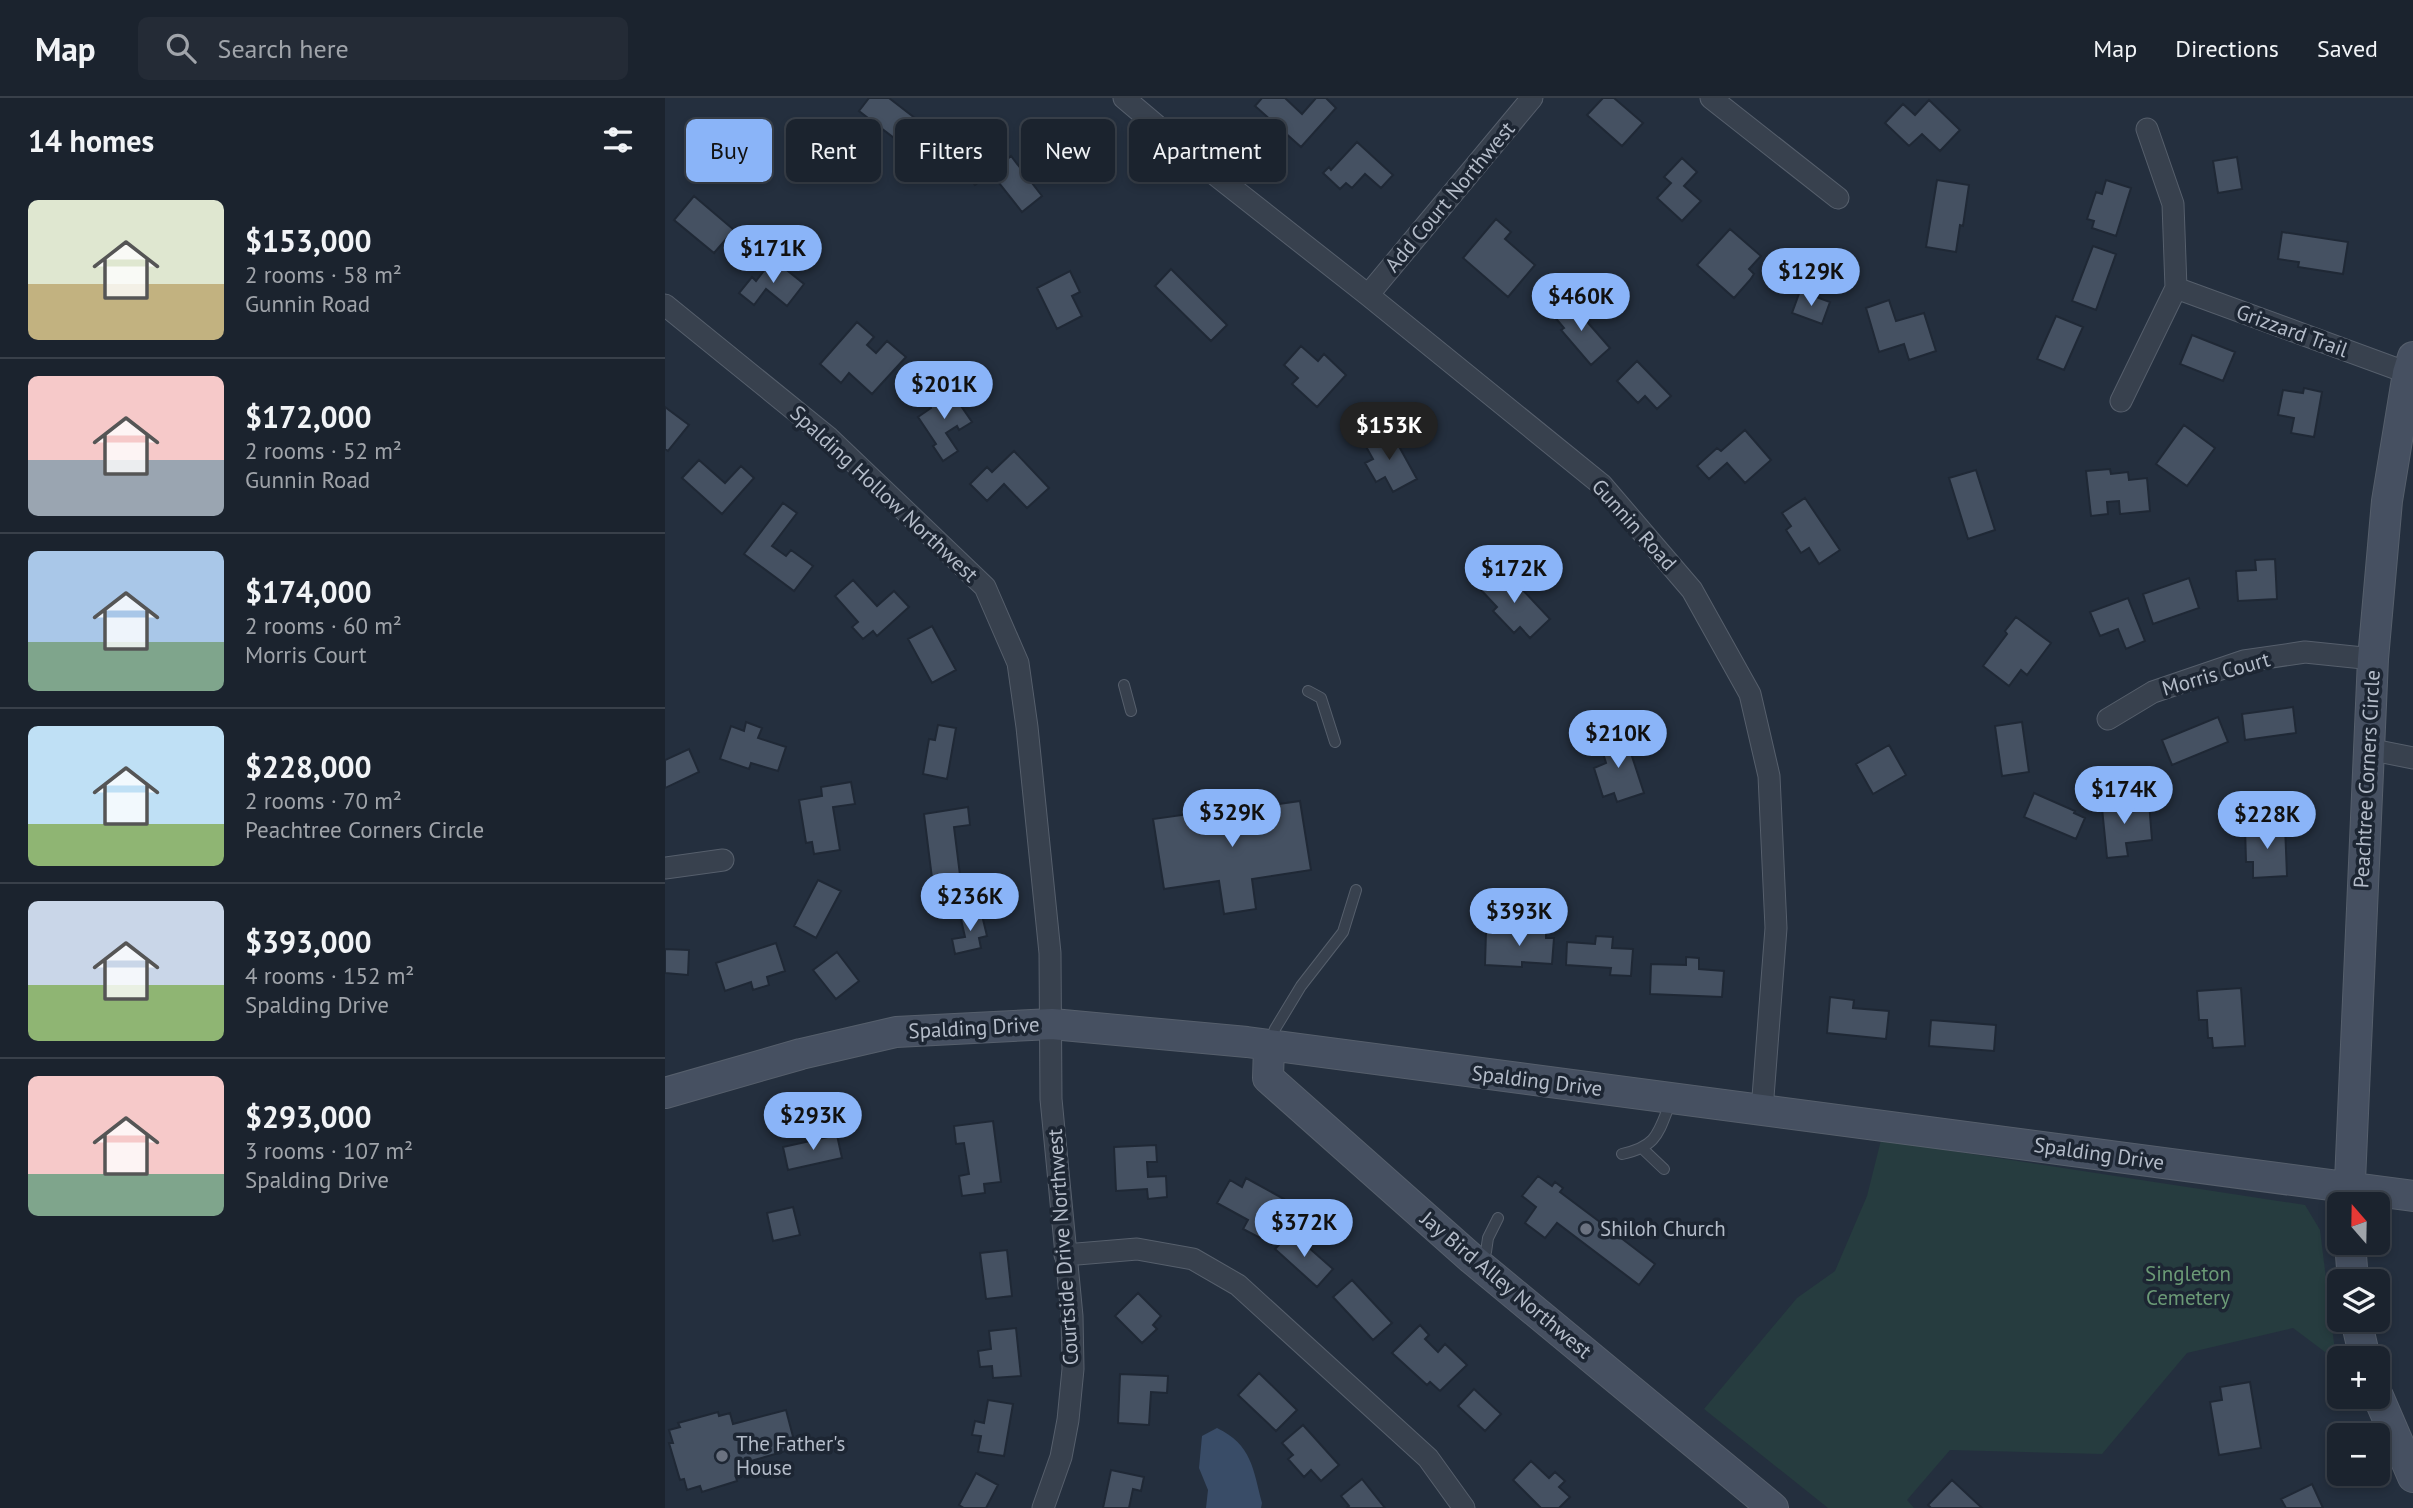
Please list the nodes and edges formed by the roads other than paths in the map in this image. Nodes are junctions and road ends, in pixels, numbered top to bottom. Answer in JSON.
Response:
{"nodes":[{"id":1,"x":1124,"y":98,"type":"edge"},
{"id":2,"x":1532,"y":98,"type":"edge"},
{"id":3,"x":1711,"y":98,"type":"edge"},
{"id":4,"x":2147,"y":129,"type":"dead end"},
{"id":5,"x":1838,"y":198,"type":"dead end"},
{"id":6,"x":2176,"y":288,"type":"junction"},
{"id":7,"x":1368,"y":295,"type":"junction"},
{"id":8,"x":665,"y":304,"type":"edge"},
{"id":9,"x":2411,"y":365,"type":"edge"},
{"id":10,"x":2121,"y":401,"type":"dead end"},
{"id":11,"x":2373,"y":659,"type":"junction"},
{"id":12,"x":1123,"y":685,"type":"dead end"},
{"id":13,"x":1308,"y":691,"type":"dead end"},
{"id":14,"x":1131,"y":711,"type":"dead end"},
{"id":15,"x":2108,"y":719,"type":"dead end"},
{"id":16,"x":1335,"y":742,"type":"dead end"},
{"id":17,"x":2368,"y":749,"type":"junction"},
{"id":18,"x":2413,"y":758,"type":"edge"},
{"id":19,"x":723,"y":860,"type":"dead end"},
{"id":20,"x":665,"y":868,"type":"edge"},
{"id":21,"x":1356,"y":890,"type":"dead end"},
{"id":22,"x":1052,"y":1024,"type":"junction"},
{"id":23,"x":1269,"y":1046,"type":"junction"},
{"id":24,"x":665,"y":1093,"type":"edge"},
{"id":25,"x":1672,"y":1098,"type":"junction"},
{"id":26,"x":1762,"y":1110,"type":"junction"},
{"id":27,"x":1644,"y":1150,"type":"junction"},
{"id":28,"x":1622,"y":1154,"type":"dead end"},
{"id":29,"x":1664,"y":1169,"type":"dead end"},
{"id":30,"x":2348,"y":1192,"type":"edge"},
{"id":31,"x":2327,"y":1193,"type":"edge"},
{"id":32,"x":2391,"y":1196,"type":"edge"},
{"id":33,"x":2413,"y":1196,"type":"edge"},
{"id":34,"x":1498,"y":1217,"type":"dead end"},
{"id":35,"x":1065,"y":1255,"type":"junction"},
{"id":36,"x":1472,"y":1259,"type":"junction"},
{"id":37,"x":2384,"y":1409,"type":"edge"},
{"id":38,"x":2413,"y":1477,"type":"edge"},
{"id":39,"x":1043,"y":1508,"type":"edge"},
{"id":40,"x":1464,"y":1508,"type":"edge"},
{"id":41,"x":1773,"y":1508,"type":"edge"}],
"edges":[{"from":1,"to":7,"type":"street","name":"Gunnin Road"},
{"from":2,"to":7,"type":"street","name":"Add Court Northwest"},
{"from":3,"to":5,"type":"street"},
{"from":4,"to":6,"type":"street"},
{"from":6,"to":9,"type":"street","name":"Grizzard Trail"},
{"from":6,"to":10,"type":"street"},
{"from":7,"to":26,"type":"street","name":"Gunnin Road"},
{"from":8,"to":22,"type":"street","name":"Spalding Hollow Northwest"},
{"from":9,"to":11,"type":"main road","name":"Peachtree Corners Circle"},
{"from":11,"to":15,"type":"street","name":"Morris Court"},
{"from":11,"to":17,"type":"main road","name":"Peachtree Corners Circle"},
{"from":12,"to":14,"type":"lane"},
{"from":13,"to":16,"type":"lane"},
{"from":17,"to":18,"type":"street"},
{"from":17,"to":30,"type":"main road","name":"Peachtree Corners Circle"},
{"from":19,"to":20,"type":"street"},
{"from":21,"to":23,"type":"lane"},
{"from":22,"to":23,"type":"main road","name":"Spalding Drive"},
{"from":22,"to":24,"type":"main road","name":"Spalding Drive"},
{"from":22,"to":35,"type":"street","name":"Courtside Drive Northwest"},
{"from":23,"to":25,"type":"main road","name":"Spalding Drive"},
{"from":23,"to":36,"type":"main road","name":"Jay Bird Alley Northwest"},
{"from":25,"to":26,"type":"main road","name":"Spalding Drive"},
{"from":25,"to":27,"type":"lane"},
{"from":26,"to":31,"type":"main road","name":"Spalding Drive"},
{"from":27,"to":28,"type":"lane"},
{"from":27,"to":29,"type":"lane"},
{"from":32,"to":33,"type":"main road","name":"Spalding Drive"},
{"from":34,"to":36,"type":"lane"},
{"from":35,"to":39,"type":"street","name":"Courtside Drive Northwest"},
{"from":35,"to":40,"type":"street"},
{"from":36,"to":41,"type":"main road","name":"Jay Bird Alley Northwest"},
{"from":37,"to":38,"type":"main road"}]}
